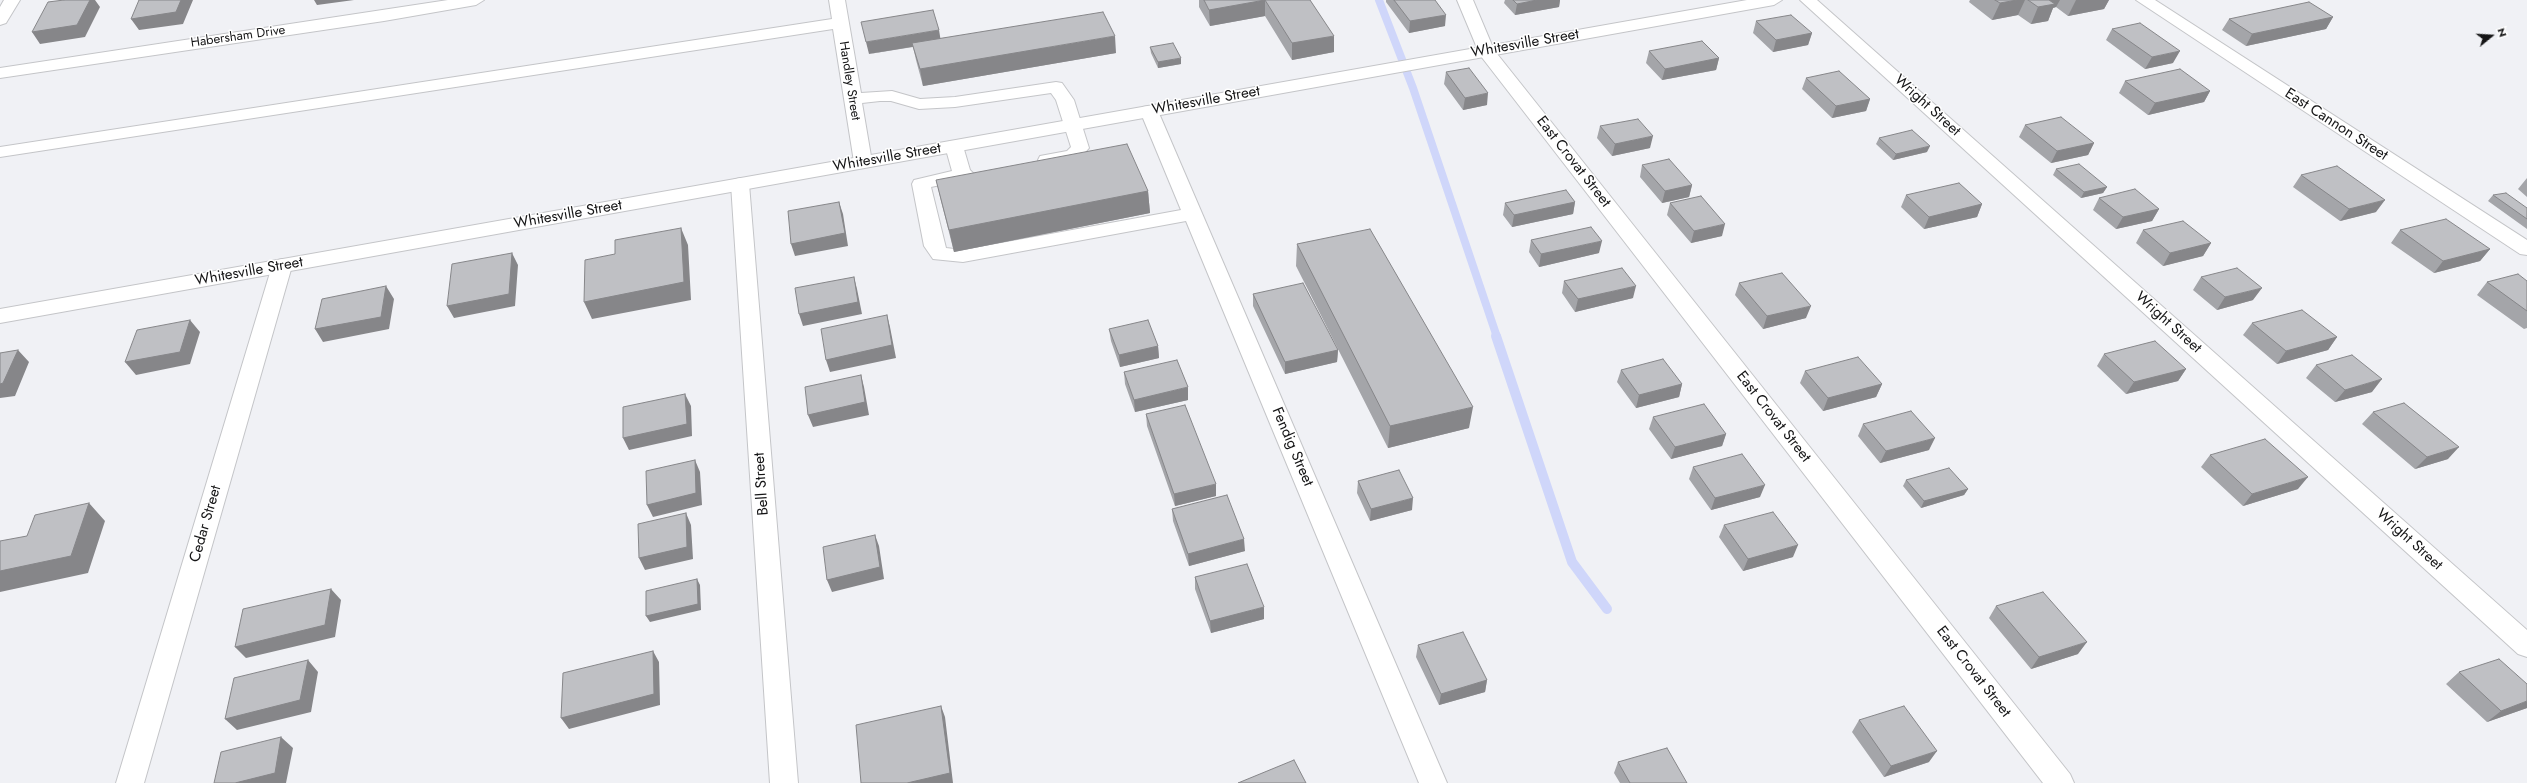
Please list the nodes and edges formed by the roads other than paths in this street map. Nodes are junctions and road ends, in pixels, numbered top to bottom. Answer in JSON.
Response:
{"nodes":[{"id":1,"x":12,"y":0,"type":"edge"},
{"id":2,"x":476,"y":0,"type":"edge"},
{"id":3,"x":837,"y":0,"type":"edge"},
{"id":4,"x":1464,"y":0,"type":"edge"},
{"id":5,"x":1774,"y":0,"type":"edge"},
{"id":6,"x":1808,"y":0,"type":"edge"},
{"id":7,"x":2144,"y":0,"type":"edge"},
{"id":8,"x":0,"y":20,"type":"edge"},
{"id":9,"x":840,"y":23,"type":"junction"},
{"id":10,"x":1486,"y":51,"type":"junction"},
{"id":11,"x":0,"y":73,"type":"edge"},
{"id":12,"x":852,"y":99,"type":"junction"},
{"id":13,"x":1149,"y":111,"type":"junction"},
{"id":14,"x":1073,"y":125,"type":"junction"},
{"id":15,"x":954,"y":146,"type":"junction"},
{"id":16,"x":0,"y":152,"type":"edge"},
{"id":17,"x":863,"y":162,"type":"junction"},
{"id":18,"x":1028,"y":163,"type":"edge"},
{"id":19,"x":984,"y":171,"type":"edge"},
{"id":20,"x":962,"y":175,"type":"junction"},
{"id":21,"x":740,"y":184,"type":"junction"},
{"id":22,"x":1193,"y":214,"type":"junction"},
{"id":23,"x":2527,"y":249,"type":"edge"},
{"id":24,"x":282,"y":266,"type":"junction"},
{"id":25,"x":0,"y":316,"type":"edge"},
{"id":26,"x":2527,"y":646,"type":"edge"},
{"id":27,"x":130,"y":783,"type":"edge"},
{"id":28,"x":784,"y":783,"type":"edge"},
{"id":29,"x":1433,"y":783,"type":"edge"},
{"id":30,"x":2060,"y":783,"type":"edge"}],
"edges":[{"from":1,"to":8,"type":"street"},
{"from":2,"to":11,"type":"street","name":"Habersham Drive"},
{"from":3,"to":9,"type":"street","name":"Handley Street"},
{"from":4,"to":10,"type":"street","name":"East Crovat Street"},
{"from":5,"to":10,"type":"street","name":"Whitesville Street"},
{"from":6,"to":26,"type":"street","name":"Wright Street"},
{"from":7,"to":23,"type":"street","name":"East Cannon Street"},
{"from":9,"to":12,"type":"street","name":"Handley Street"},
{"from":9,"to":16,"type":"street"},
{"from":10,"to":13,"type":"street","name":"Whitesville Street"},
{"from":10,"to":30,"type":"street","name":"East Crovat Street"},
{"from":12,"to":14,"type":"street"},
{"from":12,"to":17,"type":"street","name":"Handley Street"},
{"from":13,"to":14,"type":"street","name":"Whitesville Street"},
{"from":13,"to":22,"type":"street","name":"Fendig Street"},
{"from":14,"to":15,"type":"street","name":"Whitesville Street"},
{"from":14,"to":18,"type":"street"},
{"from":15,"to":17,"type":"street","name":"Whitesville Street"},
{"from":15,"to":20,"type":"street"},
{"from":17,"to":21,"type":"street","name":"Whitesville Street"},
{"from":19,"to":20,"type":"street"},
{"from":20,"to":22,"type":"street"},
{"from":21,"to":24,"type":"street","name":"Whitesville Street"},
{"from":21,"to":28,"type":"street","name":"Bell Street"},
{"from":22,"to":29,"type":"street","name":"Fendig Street"},
{"from":24,"to":25,"type":"street","name":"Whitesville Street"},
{"from":24,"to":27,"type":"street","name":"Cedar Street"}]}
